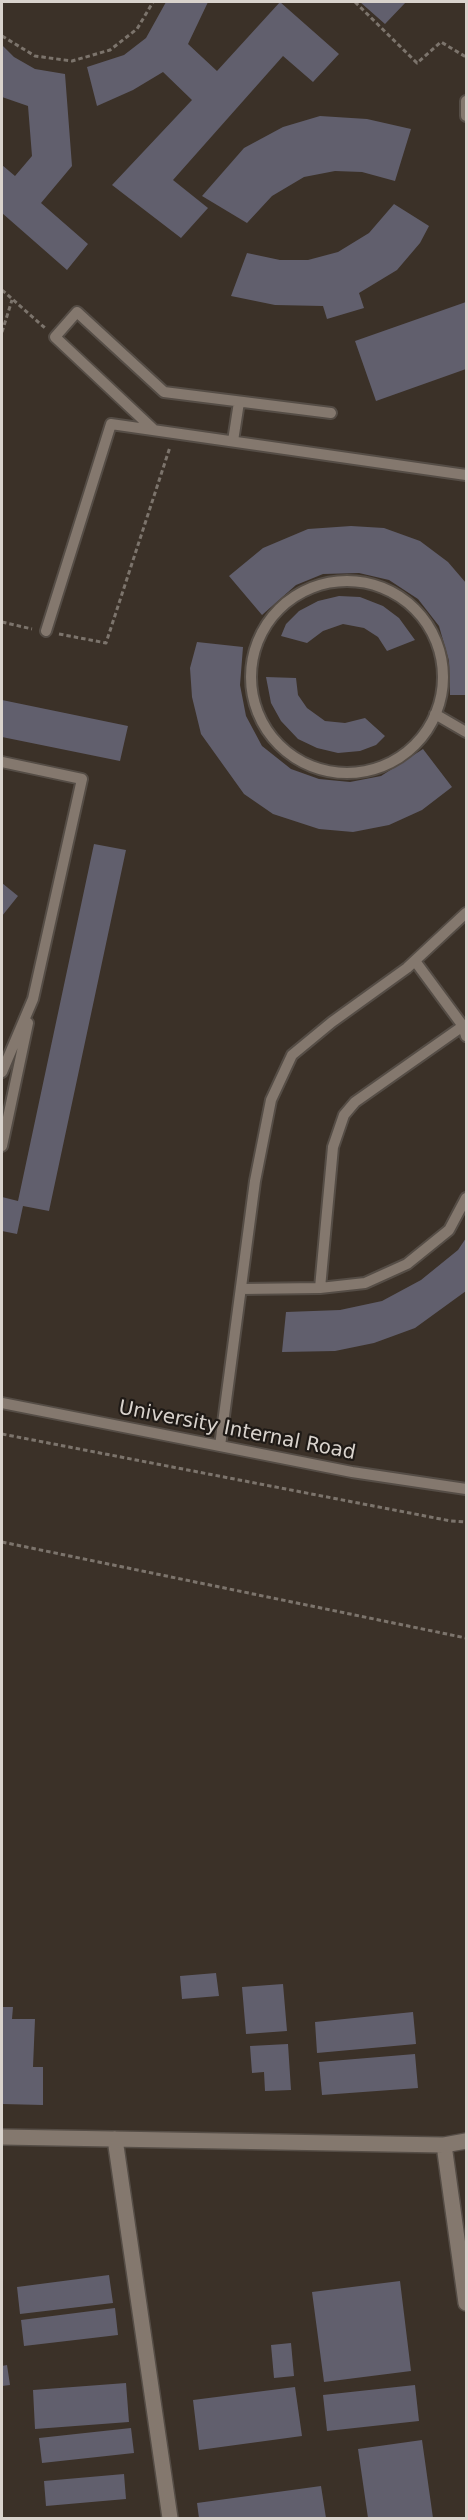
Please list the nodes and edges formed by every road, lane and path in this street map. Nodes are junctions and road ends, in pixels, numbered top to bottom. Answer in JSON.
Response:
{"nodes":[{"id":1,"x":153,"y":2,"type":"edge"},
{"id":2,"x":355,"y":2,"type":"edge"},
{"id":3,"x":2,"y":36,"type":"edge"},
{"id":4,"x":466,"y":57,"type":"edge"},
{"id":5,"x":466,"y":101,"type":"edge"},
{"id":6,"x":466,"y":116,"type":"edge"},
{"id":7,"x":2,"y":290,"type":"edge"},
{"id":8,"x":12,"y":299,"type":"junction"},
{"id":9,"x":2,"y":332,"type":"edge"},
{"id":10,"x":55,"y":337,"type":"junction"},
{"id":11,"x":240,"y":402,"type":"junction"},
{"id":12,"x":331,"y":413,"type":"dead end"},
{"id":13,"x":153,"y":429,"type":"junction"},
{"id":14,"x":174,"y":432,"type":"junction"},
{"id":15,"x":233,"y":441,"type":"junction"},
{"id":16,"x":466,"y":475,"type":"edge"},
{"id":17,"x":2,"y":622,"type":"edge"},
{"id":18,"x":46,"y":632,"type":"junction"},
{"id":19,"x":435,"y":714,"type":"junction"},
{"id":20,"x":466,"y":732,"type":"edge"},
{"id":21,"x":2,"y":762,"type":"edge"},
{"id":22,"x":465,"y":915,"type":"edge"},
{"id":23,"x":415,"y":961,"type":"junction"},
{"id":24,"x":33,"y":999,"type":"junction"},
{"id":25,"x":465,"y":1031,"type":"edge"},
{"id":26,"x":2,"y":1072,"type":"edge"},
{"id":27,"x":2,"y":1146,"type":"edge"},
{"id":28,"x":466,"y":1198,"type":"edge"},
{"id":29,"x":320,"y":1288,"type":"junction"},
{"id":30,"x":241,"y":1289,"type":"junction"},
{"id":31,"x":2,"y":1403,"type":"edge"},
{"id":32,"x":2,"y":1434,"type":"edge"},
{"id":33,"x":220,"y":1446,"type":"junction"},
{"id":34,"x":466,"y":1490,"type":"edge"},
{"id":35,"x":466,"y":1522,"type":"edge"},
{"id":36,"x":2,"y":1542,"type":"edge"},
{"id":37,"x":466,"y":1638,"type":"edge"},
{"id":38,"x":2,"y":2138,"type":"edge"},
{"id":39,"x":115,"y":2139,"type":"junction"},
{"id":40,"x":466,"y":2141,"type":"edge"},
{"id":41,"x":444,"y":2145,"type":"junction"},
{"id":42,"x":466,"y":2303,"type":"edge"},
{"id":43,"x":170,"y":2518,"type":"edge"}],
"edges":[{"from":1,"to":3,"type":"path"},
{"from":2,"to":4,"type":"path"},
{"from":5,"to":6,"type":"lane"},
{"from":7,"to":8,"type":"path"},
{"from":8,"to":9,"type":"path"},
{"from":8,"to":10,"type":"path"},
{"from":10,"to":11,"type":"lane"},
{"from":10,"to":13,"type":"lane"},
{"from":11,"to":12,"type":"lane"},
{"from":11,"to":15,"type":"lane"},
{"from":13,"to":14,"type":"lane"},
{"from":13,"to":18,"type":"lane"},
{"from":14,"to":15,"type":"lane"},
{"from":14,"to":18,"type":"path"},
{"from":15,"to":16,"type":"lane"},
{"from":17,"to":18,"type":"path"},
{"from":19,"to":19,"type":"lane"},
{"from":19,"to":20,"type":"lane"},
{"from":21,"to":24,"type":"lane"},
{"from":22,"to":23,"type":"lane"},
{"from":23,"to":25,"type":"lane"},
{"from":23,"to":30,"type":"lane"},
{"from":24,"to":26,"type":"lane"},
{"from":24,"to":27,"type":"lane"},
{"from":25,"to":29,"type":"lane"},
{"from":28,"to":29,"type":"lane"},
{"from":29,"to":30,"type":"lane"},
{"from":30,"to":33,"type":"lane"},
{"from":31,"to":33,"type":"lane","name":"University Internal Road"},
{"from":32,"to":35,"type":"path"},
{"from":33,"to":34,"type":"lane","name":"University Internal Road"},
{"from":36,"to":37,"type":"path"},
{"from":38,"to":39,"type":"street"},
{"from":39,"to":41,"type":"street"},
{"from":39,"to":43,"type":"street"},
{"from":40,"to":41,"type":"street"},
{"from":41,"to":42,"type":"street"}]}
